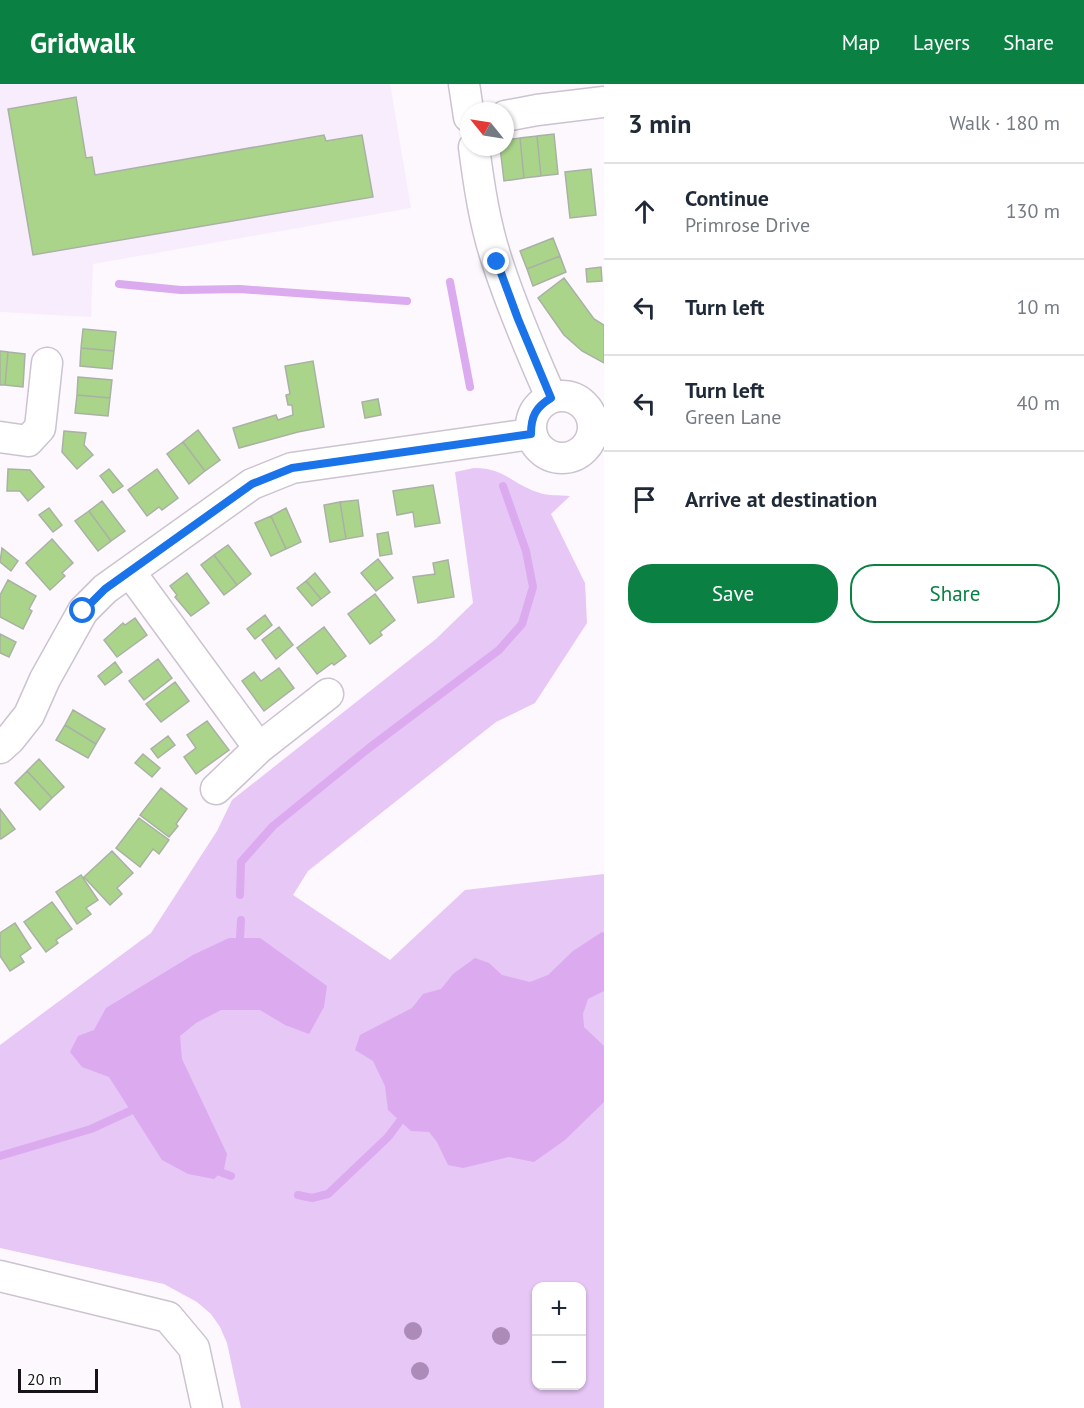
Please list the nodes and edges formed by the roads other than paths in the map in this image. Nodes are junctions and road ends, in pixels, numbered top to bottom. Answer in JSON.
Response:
{"nodes":[{"id":1,"x":464,"y":84,"type":"edge"},
{"id":2,"x":467,"y":102,"type":"edge"},
{"id":3,"x":604,"y":102,"type":"edge"},
{"id":4,"x":514,"y":115,"type":"edge"},
{"id":5,"x":475,"y":156,"type":"edge"},
{"id":6,"x":47,"y":363,"type":"dead end"},
{"id":7,"x":551,"y":398,"type":"junction"},
{"id":8,"x":531,"y":434,"type":"junction"},
{"id":9,"x":0,"y":437,"type":"edge"},
{"id":10,"x":130,"y":572,"type":"junction"},
{"id":11,"x":328,"y":694,"type":"dead end"},
{"id":12,"x":0,"y":748,"type":"edge"},
{"id":13,"x":260,"y":748,"type":"junction"},
{"id":14,"x":216,"y":789,"type":"dead end"},
{"id":15,"x":0,"y":1276,"type":"edge"},
{"id":16,"x":207,"y":1408,"type":"edge"}],
"edges":[{"from":1,"to":2,"type":"street"},
{"from":3,"to":4,"type":"street"},
{"from":5,"to":7,"type":"street"},
{"from":6,"to":9,"type":"street"},
{"from":7,"to":8,"type":"street"},
{"from":7,"to":8,"type":"street"},
{"from":8,"to":10,"type":"street"},
{"from":10,"to":12,"type":"street"},
{"from":10,"to":13,"type":"street"},
{"from":11,"to":13,"type":"street"},
{"from":13,"to":14,"type":"street"},
{"from":15,"to":16,"type":"street"}]}
